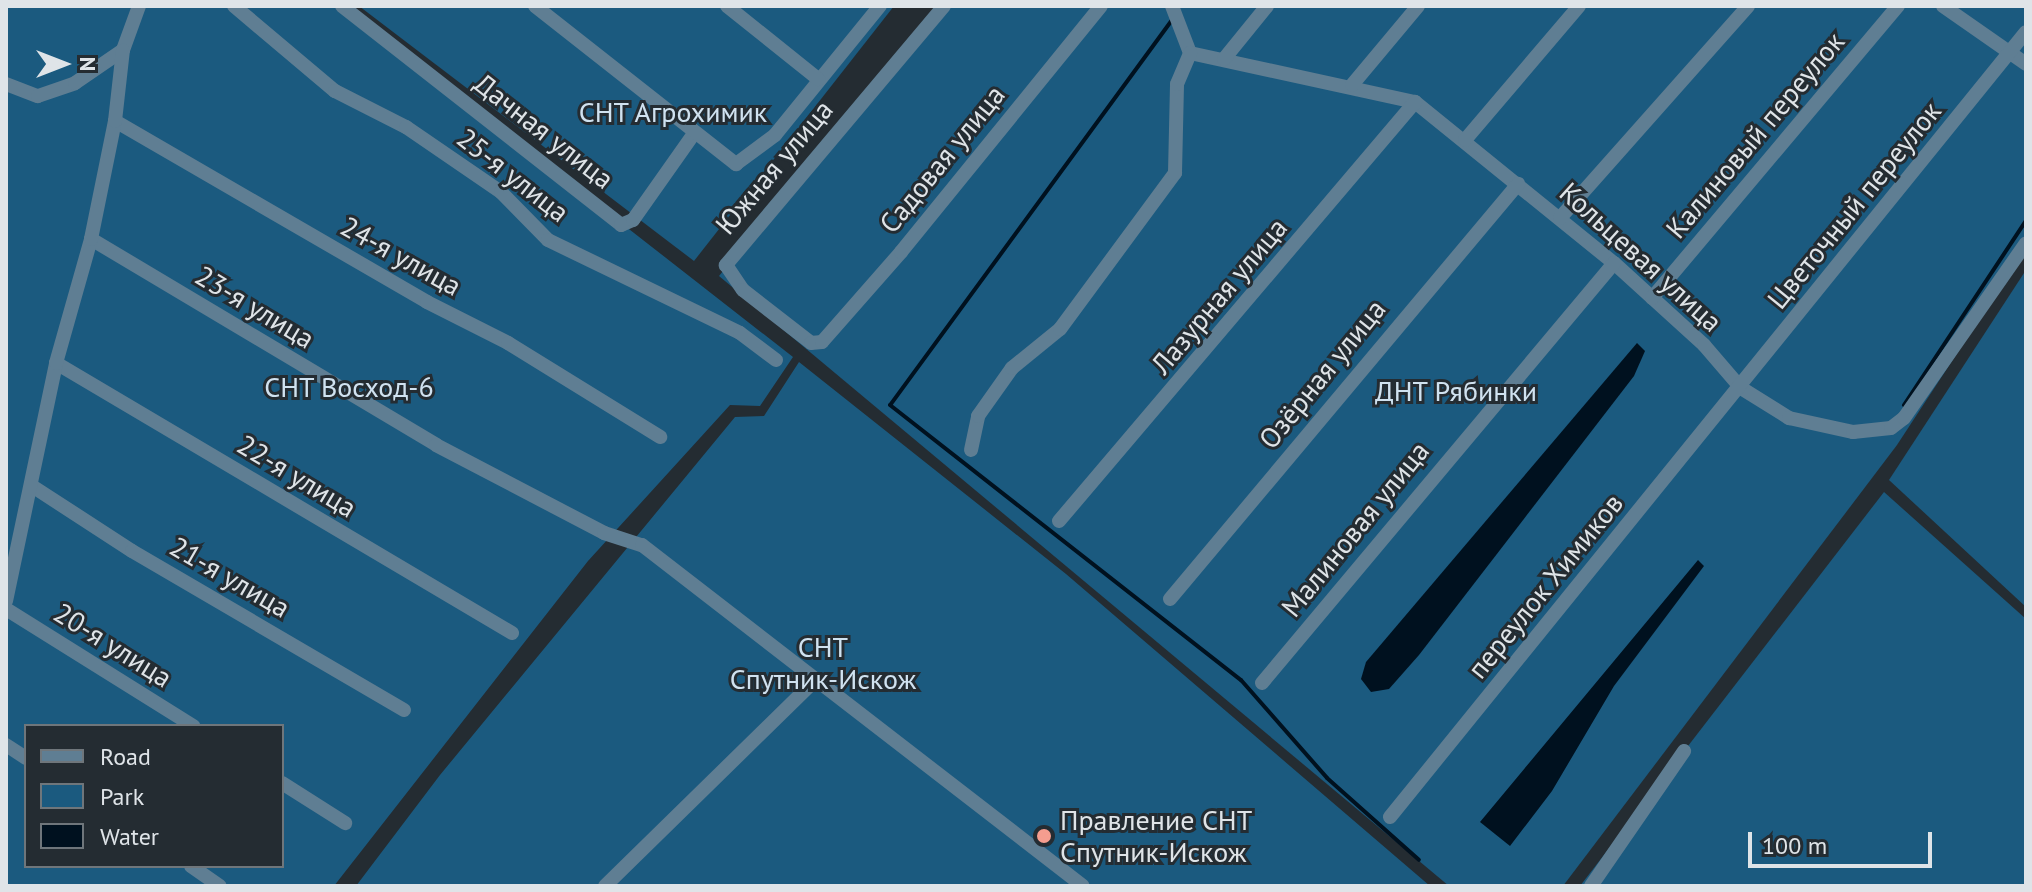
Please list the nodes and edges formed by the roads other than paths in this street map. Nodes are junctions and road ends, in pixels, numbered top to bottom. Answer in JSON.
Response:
{"nodes":[{"id":1,"x":139,"y":6,"type":"edge"},
{"id":2,"x":234,"y":6,"type":"edge"},
{"id":3,"x":342,"y":6,"type":"edge"},
{"id":4,"x":535,"y":6,"type":"edge"},
{"id":5,"x":727,"y":6,"type":"edge"},
{"id":6,"x":880,"y":6,"type":"edge"},
{"id":7,"x":944,"y":6,"type":"edge"},
{"id":8,"x":1101,"y":6,"type":"edge"},
{"id":9,"x":1172,"y":6,"type":"edge"},
{"id":10,"x":1267,"y":6,"type":"edge"},
{"id":11,"x":1418,"y":6,"type":"edge"},
{"id":12,"x":1579,"y":6,"type":"edge"},
{"id":13,"x":1748,"y":6,"type":"edge"},
{"id":14,"x":1898,"y":6,"type":"edge"},
{"id":15,"x":1943,"y":6,"type":"edge"},
{"id":16,"x":2026,"y":32,"type":"edge"},
{"id":17,"x":123,"y":50,"type":"junction"},
{"id":18,"x":1190,"y":53,"type":"junction"},
{"id":19,"x":2008,"y":54,"type":"junction"},
{"id":20,"x":1224,"y":59,"type":"junction"},
{"id":21,"x":2026,"y":64,"type":"edge"},
{"id":22,"x":818,"y":79,"type":"junction"},
{"id":23,"x":6,"y":84,"type":"edge"},
{"id":24,"x":1352,"y":85,"type":"junction"},
{"id":25,"x":1415,"y":102,"type":"junction"},
{"id":26,"x":115,"y":121,"type":"junction"},
{"id":27,"x":693,"y":135,"type":"junction"},
{"id":28,"x":1465,"y":140,"type":"junction"},
{"id":29,"x":1518,"y":184,"type":"junction"},
{"id":30,"x":1560,"y":218,"type":"junction"},
{"id":31,"x":91,"y":239,"type":"junction"},
{"id":32,"x":2026,"y":243,"type":"edge"},
{"id":33,"x":1614,"y":263,"type":"junction"},
{"id":34,"x":1652,"y":298,"type":"junction"},
{"id":35,"x":822,"y":342,"type":"joint"},
{"id":36,"x":776,"y":360,"type":"dead end"},
{"id":37,"x":56,"y":363,"type":"junction"},
{"id":38,"x":1741,"y":388,"type":"junction"},
{"id":39,"x":660,"y":437,"type":"dead end"},
{"id":40,"x":971,"y":450,"type":"dead end"},
{"id":41,"x":32,"y":486,"type":"junction"},
{"id":42,"x":1059,"y":521,"type":"dead end"},
{"id":43,"x":1170,"y":599,"type":"dead end"},
{"id":44,"x":6,"y":601,"type":"edge"},
{"id":45,"x":6,"y":609,"type":"edge"},
{"id":46,"x":512,"y":633,"type":"dead end"},
{"id":47,"x":814,"y":681,"type":"junction"},
{"id":48,"x":1262,"y":683,"type":"dead end"},
{"id":49,"x":404,"y":710,"type":"dead end"},
{"id":50,"x":190,"y":724,"type":"edge"},
{"id":51,"x":6,"y":745,"type":"edge"},
{"id":52,"x":1684,"y":751,"type":"dead end"},
{"id":53,"x":24,"y":757,"type":"edge"},
{"id":54,"x":284,"y":784,"type":"edge"},
{"id":55,"x":1390,"y":817,"type":"dead end"},
{"id":56,"x":345,"y":823,"type":"dead end"},
{"id":57,"x":194,"y":868,"type":"edge"},
{"id":58,"x":220,"y":886,"type":"edge"},
{"id":59,"x":605,"y":886,"type":"edge"},
{"id":60,"x":1083,"y":886,"type":"edge"},
{"id":61,"x":1591,"y":886,"type":"edge"}],
"edges":[{"from":1,"to":17,"type":"street"},
{"from":2,"to":36,"type":"street","name":"25-я улица"},
{"from":3,"to":27,"type":"street","name":"Дачная улица"},
{"from":4,"to":27,"type":"street"},
{"from":5,"to":22,"type":"street"},
{"from":6,"to":22,"type":"street"},
{"from":7,"to":35,"type":"street","name":"Южная улица"},
{"from":8,"to":35,"type":"street","name":"Садовая улица"},
{"from":9,"to":18,"type":"street"},
{"from":10,"to":20,"type":"street"},
{"from":11,"to":24,"type":"street"},
{"from":12,"to":28,"type":"street"},
{"from":13,"to":30,"type":"street"},
{"from":14,"to":34,"type":"street","name":"Калиновый переулок"},
{"from":15,"to":19,"type":"street"},
{"from":16,"to":19,"type":"street","name":"Цветочный переулок"},
{"from":17,"to":23,"type":"street"},
{"from":17,"to":26,"type":"street"},
{"from":18,"to":20,"type":"street","name":"Кольцевая улица"},
{"from":18,"to":40,"type":"street"},
{"from":19,"to":21,"type":"street"},
{"from":19,"to":38,"type":"street","name":"Цветочный переулок"},
{"from":20,"to":24,"type":"street","name":"Кольцевая улица"},
{"from":22,"to":27,"type":"street"},
{"from":24,"to":25,"type":"street","name":"Кольцевая улица"},
{"from":25,"to":28,"type":"street","name":"Кольцевая улица"},
{"from":25,"to":42,"type":"street","name":"Лазурная улица"},
{"from":26,"to":31,"type":"street"},
{"from":26,"to":39,"type":"street","name":"24-я улица"},
{"from":28,"to":29,"type":"street","name":"Кольцевая улица"},
{"from":29,"to":30,"type":"street","name":"Кольцевая улица"},
{"from":29,"to":43,"type":"street","name":"Озёрная улица"},
{"from":30,"to":33,"type":"street","name":"Кольцевая улица"},
{"from":31,"to":37,"type":"street"},
{"from":31,"to":47,"type":"street","name":"23-я улица"},
{"from":32,"to":38,"type":"street","name":"Кольцевая улица"},
{"from":33,"to":34,"type":"street","name":"Кольцевая улица"},
{"from":33,"to":48,"type":"street","name":"Малиновая улица"},
{"from":34,"to":38,"type":"street","name":"Кольцевая улица"},
{"from":37,"to":41,"type":"street"},
{"from":37,"to":46,"type":"street","name":"22-я улица"},
{"from":38,"to":55,"type":"street","name":"переулок Химиков"},
{"from":41,"to":44,"type":"street"},
{"from":41,"to":49,"type":"street","name":"21-я улица"},
{"from":45,"to":50,"type":"street","name":"20-я улица"},
{"from":47,"to":59,"type":"street"},
{"from":47,"to":60,"type":"street","name":"23-я улица"},
{"from":51,"to":53,"type":"street"},
{"from":52,"to":61,"type":"street"},
{"from":54,"to":56,"type":"street"},
{"from":57,"to":58,"type":"street"}]}
